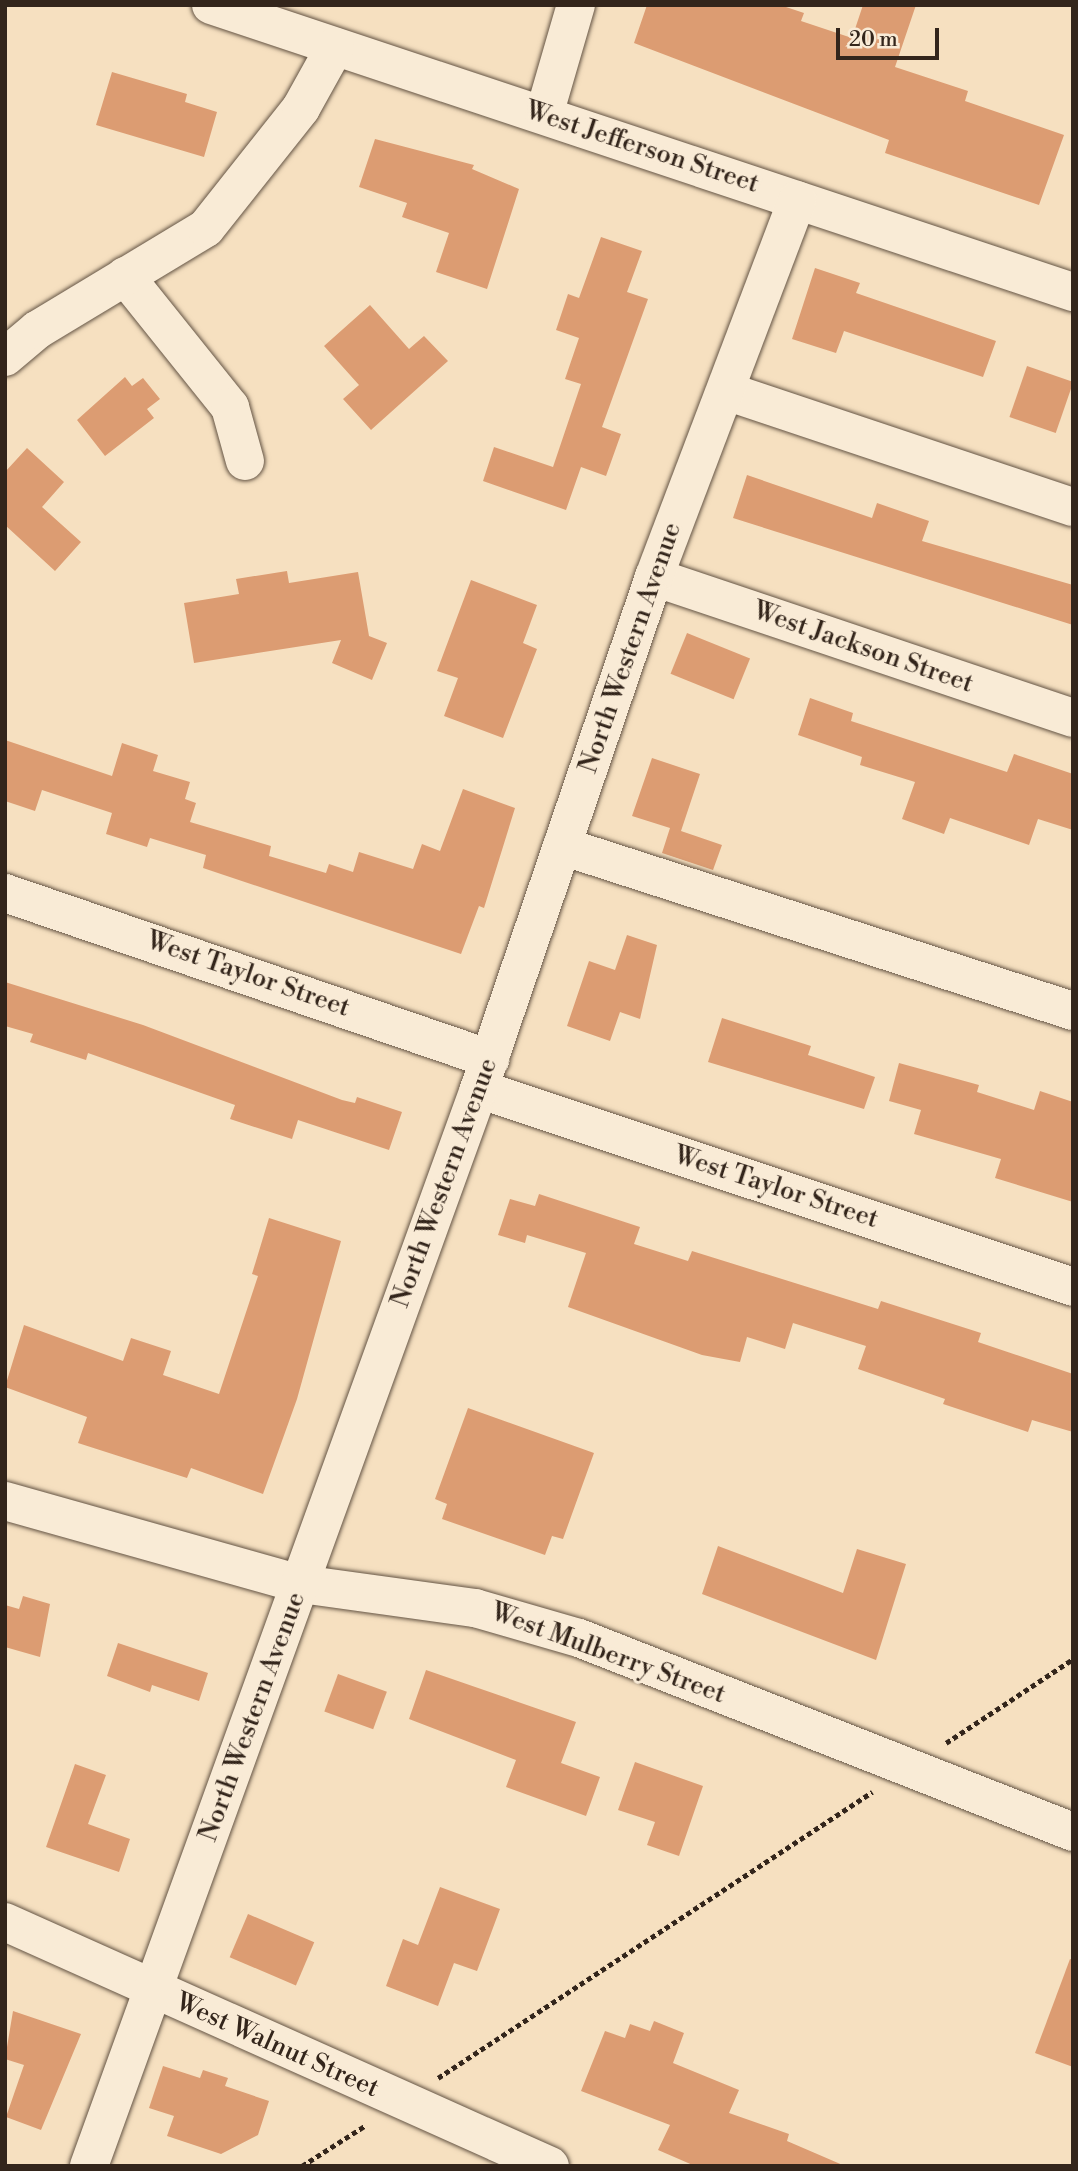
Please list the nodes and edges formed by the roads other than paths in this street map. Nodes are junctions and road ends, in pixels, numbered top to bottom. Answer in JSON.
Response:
{"nodes":[{"id":1,"x":211,"y":5,"type":"edge"},
{"id":2,"x":576,"y":5,"type":"edge"},
{"id":3,"x":335,"y":47,"type":"junction"},
{"id":4,"x":544,"y":116,"type":"junction"},
{"id":5,"x":797,"y":200,"type":"junction"},
{"id":6,"x":125,"y":276,"type":"junction"},
{"id":7,"x":1073,"y":292,"type":"edge"},
{"id":8,"x":5,"y":358,"type":"edge"},
{"id":9,"x":726,"y":391,"type":"junction"},
{"id":10,"x":245,"y":461,"type":"dead end"},
{"id":11,"x":1073,"y":507,"type":"edge"},
{"id":12,"x":654,"y":578,"type":"junction"},
{"id":13,"x":1073,"y":718,"type":"edge"},
{"id":14,"x":562,"y":846,"type":"junction"},
{"id":15,"x":5,"y":893,"type":"edge"},
{"id":16,"x":1073,"y":1010,"type":"edge"},
{"id":17,"x":485,"y":1074,"type":"junction"},
{"id":18,"x":1073,"y":1287,"type":"edge"},
{"id":19,"x":5,"y":1500,"type":"edge"},
{"id":20,"x":301,"y":1584,"type":"junction"},
{"id":21,"x":1073,"y":1832,"type":"edge"},
{"id":22,"x":5,"y":1922,"type":"edge"},
{"id":23,"x":152,"y":1992,"type":"junction"},
{"id":24,"x":89,"y":2166,"type":"edge"},
{"id":25,"x":550,"y":2166,"type":"edge"}],
"edges":[{"from":1,"to":3,"type":"street","name":"West Jefferson Street"},
{"from":2,"to":4,"type":"street"},
{"from":3,"to":4,"type":"street","name":"West Jefferson Street"},
{"from":3,"to":6,"type":"street"},
{"from":4,"to":5,"type":"street","name":"West Jefferson Street"},
{"from":5,"to":7,"type":"street","name":"West Jefferson Street"},
{"from":5,"to":9,"type":"street","name":"North Western Avenue"},
{"from":6,"to":8,"type":"street"},
{"from":6,"to":10,"type":"street"},
{"from":9,"to":11,"type":"street"},
{"from":9,"to":12,"type":"street","name":"North Western Avenue"},
{"from":12,"to":13,"type":"street","name":"West Jackson Street"},
{"from":12,"to":14,"type":"street","name":"North Western Avenue"},
{"from":14,"to":16,"type":"street"},
{"from":14,"to":17,"type":"street","name":"North Western Avenue"},
{"from":15,"to":17,"type":"street","name":"West Taylor Street"},
{"from":17,"to":18,"type":"street","name":"West Taylor Street"},
{"from":17,"to":20,"type":"street","name":"North Western Avenue"},
{"from":19,"to":20,"type":"street","name":"West Mulberry Street"},
{"from":20,"to":21,"type":"street","name":"West Mulberry Street"},
{"from":20,"to":23,"type":"street","name":"North Western Avenue"},
{"from":22,"to":23,"type":"street","name":"West Walnut Street"},
{"from":23,"to":24,"type":"street","name":"North Western Avenue"},
{"from":23,"to":25,"type":"street","name":"West Walnut Street"}]}
